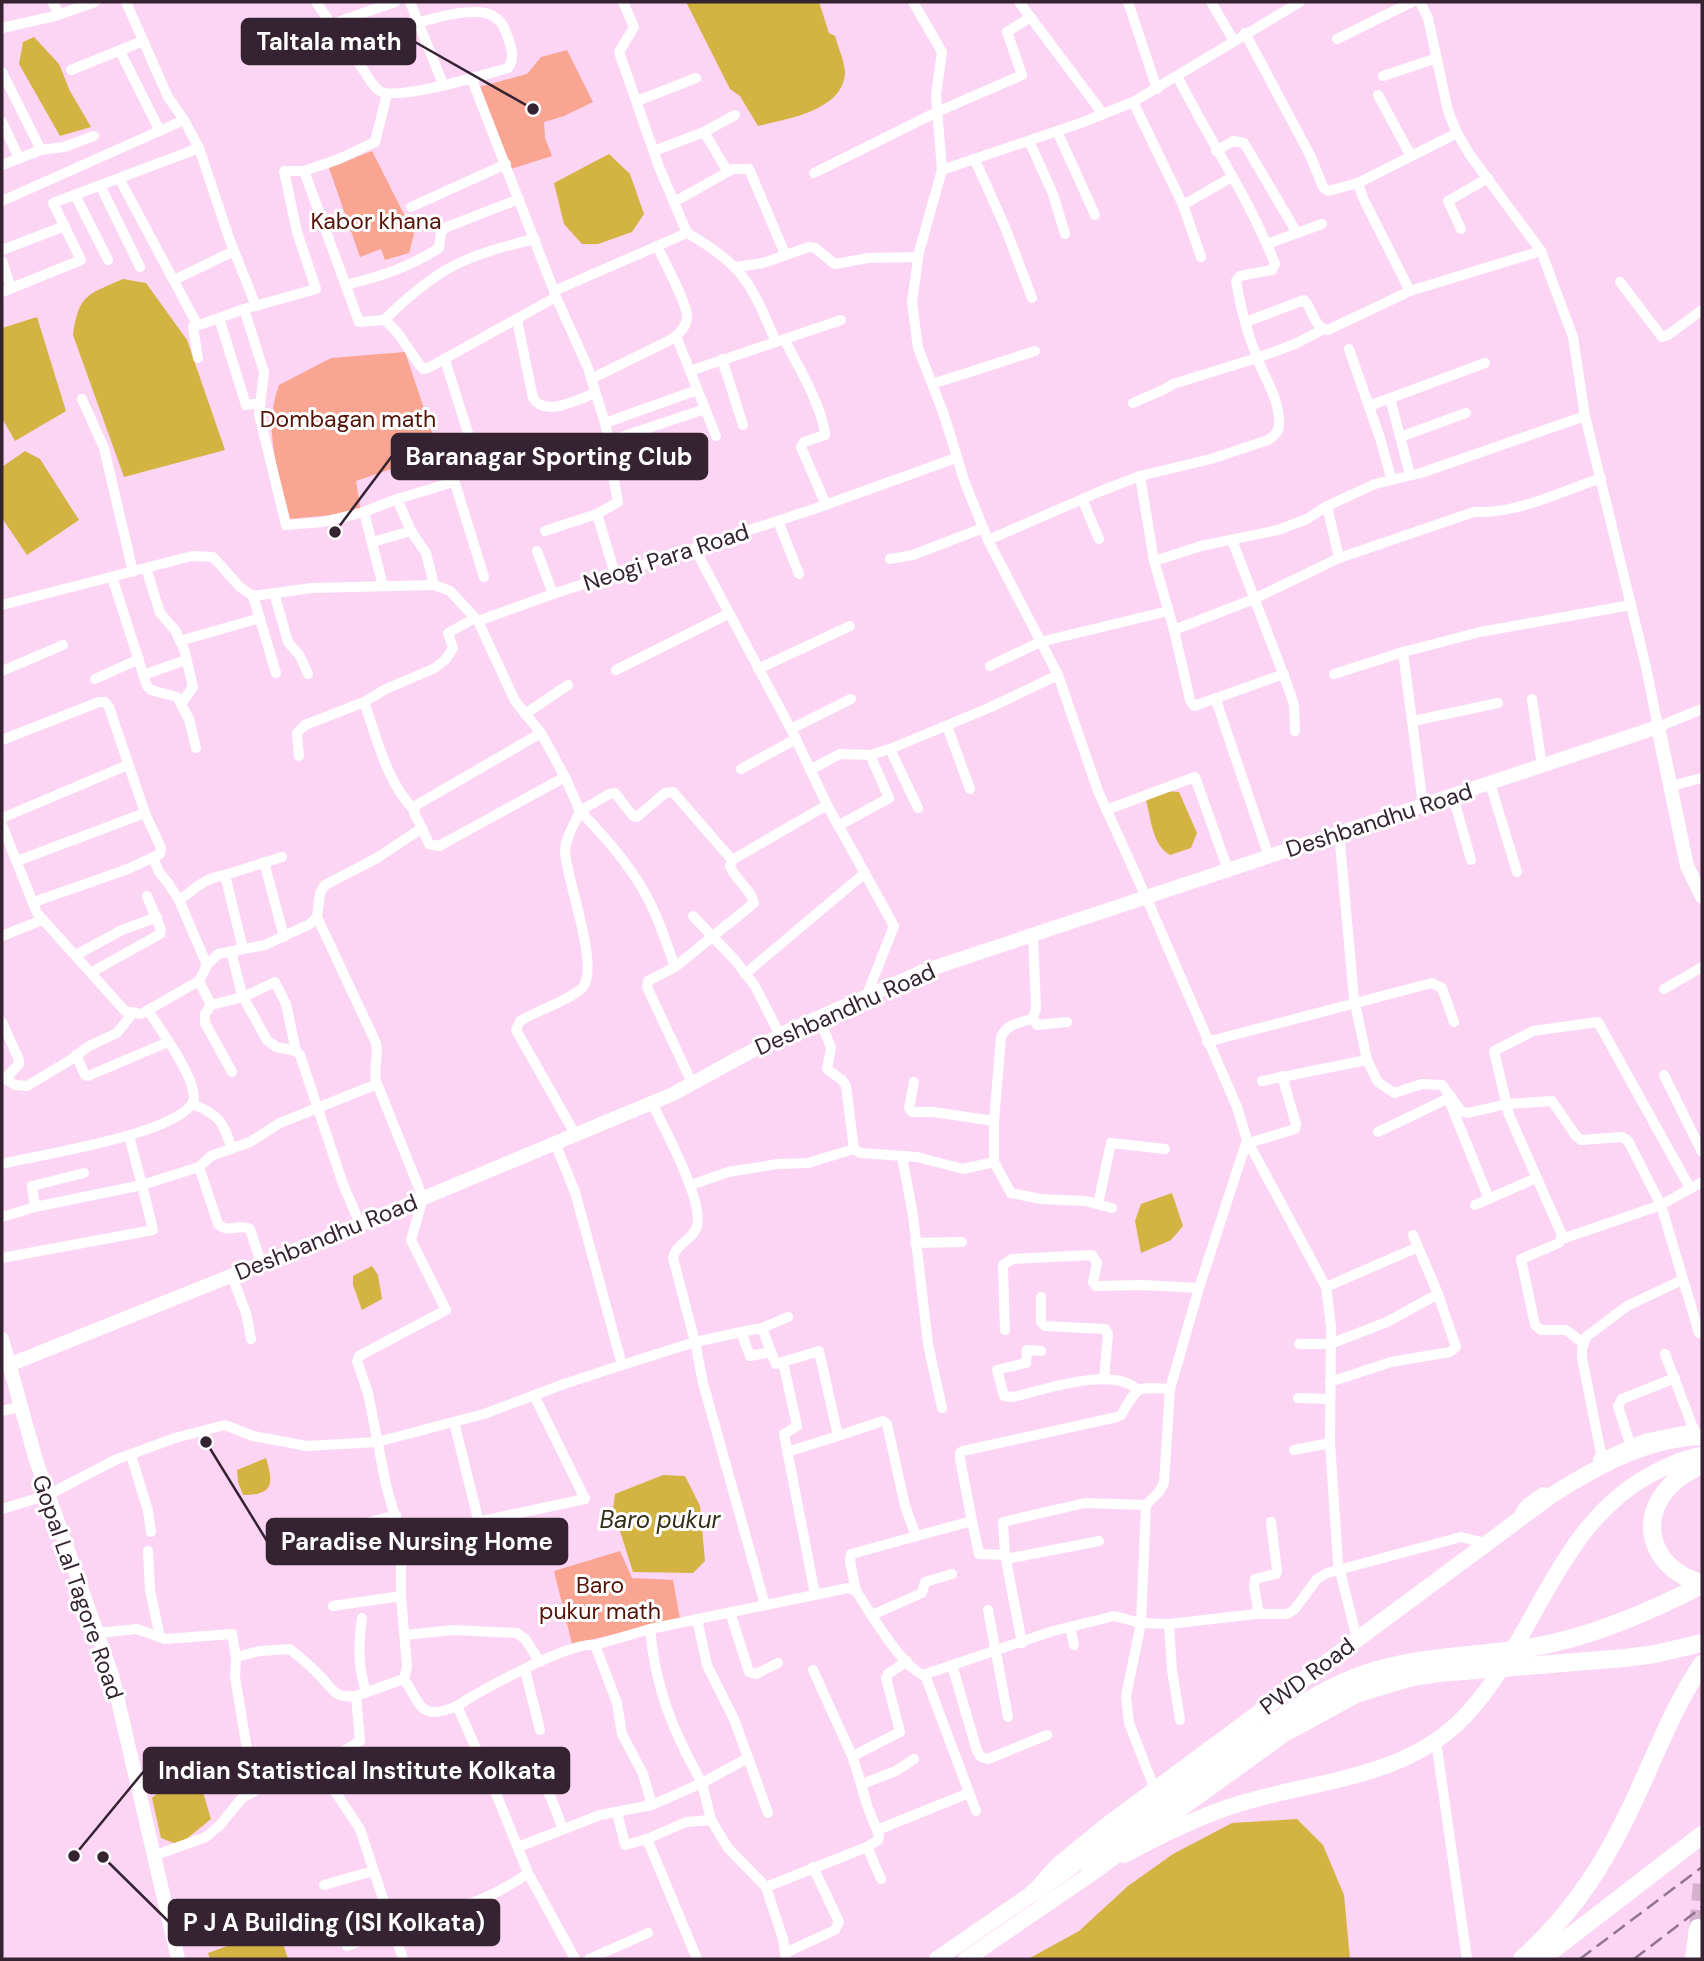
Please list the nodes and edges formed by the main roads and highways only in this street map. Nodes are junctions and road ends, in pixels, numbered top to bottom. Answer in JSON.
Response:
{"nodes":[{"id":1,"x":1697,"y":1434,"type":"edge"},
{"id":2,"x":1702,"y":1455,"type":"edge"},
{"id":3,"x":1702,"y":1465,"type":"edge"},
{"id":4,"x":1702,"y":1584,"type":"edge"},
{"id":5,"x":1702,"y":1643,"type":"edge"},
{"id":6,"x":1702,"y":1664,"type":"edge"},
{"id":7,"x":1321,"y":1703,"type":"junction"},
{"id":8,"x":1702,"y":1835,"type":"edge"},
{"id":9,"x":1090,"y":1873,"type":"junction"},
{"id":10,"x":1033,"y":1893,"type":"junction"},
{"id":11,"x":1699,"y":1928,"type":"dead end"},
{"id":12,"x":937,"y":1959,"type":"edge"},
{"id":13,"x":966,"y":1959,"type":"edge"},
{"id":14,"x":1522,"y":1959,"type":"edge"},
{"id":15,"x":1541,"y":1959,"type":"edge"},
{"id":16,"x":1694,"y":1959,"type":"edge"}],
"edges":[{"from":1,"to":10,"type":"main road","name":"PWD Road"},
{"from":2,"to":9,"type":"main road"},
{"from":3,"to":4,"type":"highway"},
{"from":4,"to":7,"type":"highway"},
{"from":5,"to":7,"type":"highway"},
{"from":6,"to":14,"type":"highway"},
{"from":7,"to":9,"type":"highway"},
{"from":7,"to":10,"type":"highway"},
{"from":8,"to":15,"type":"highway"},
{"from":9,"to":13,"type":"main road"},
{"from":10,"to":12,"type":"main road","name":"PWD Road"},
{"from":11,"to":16,"type":"highway"}]}
